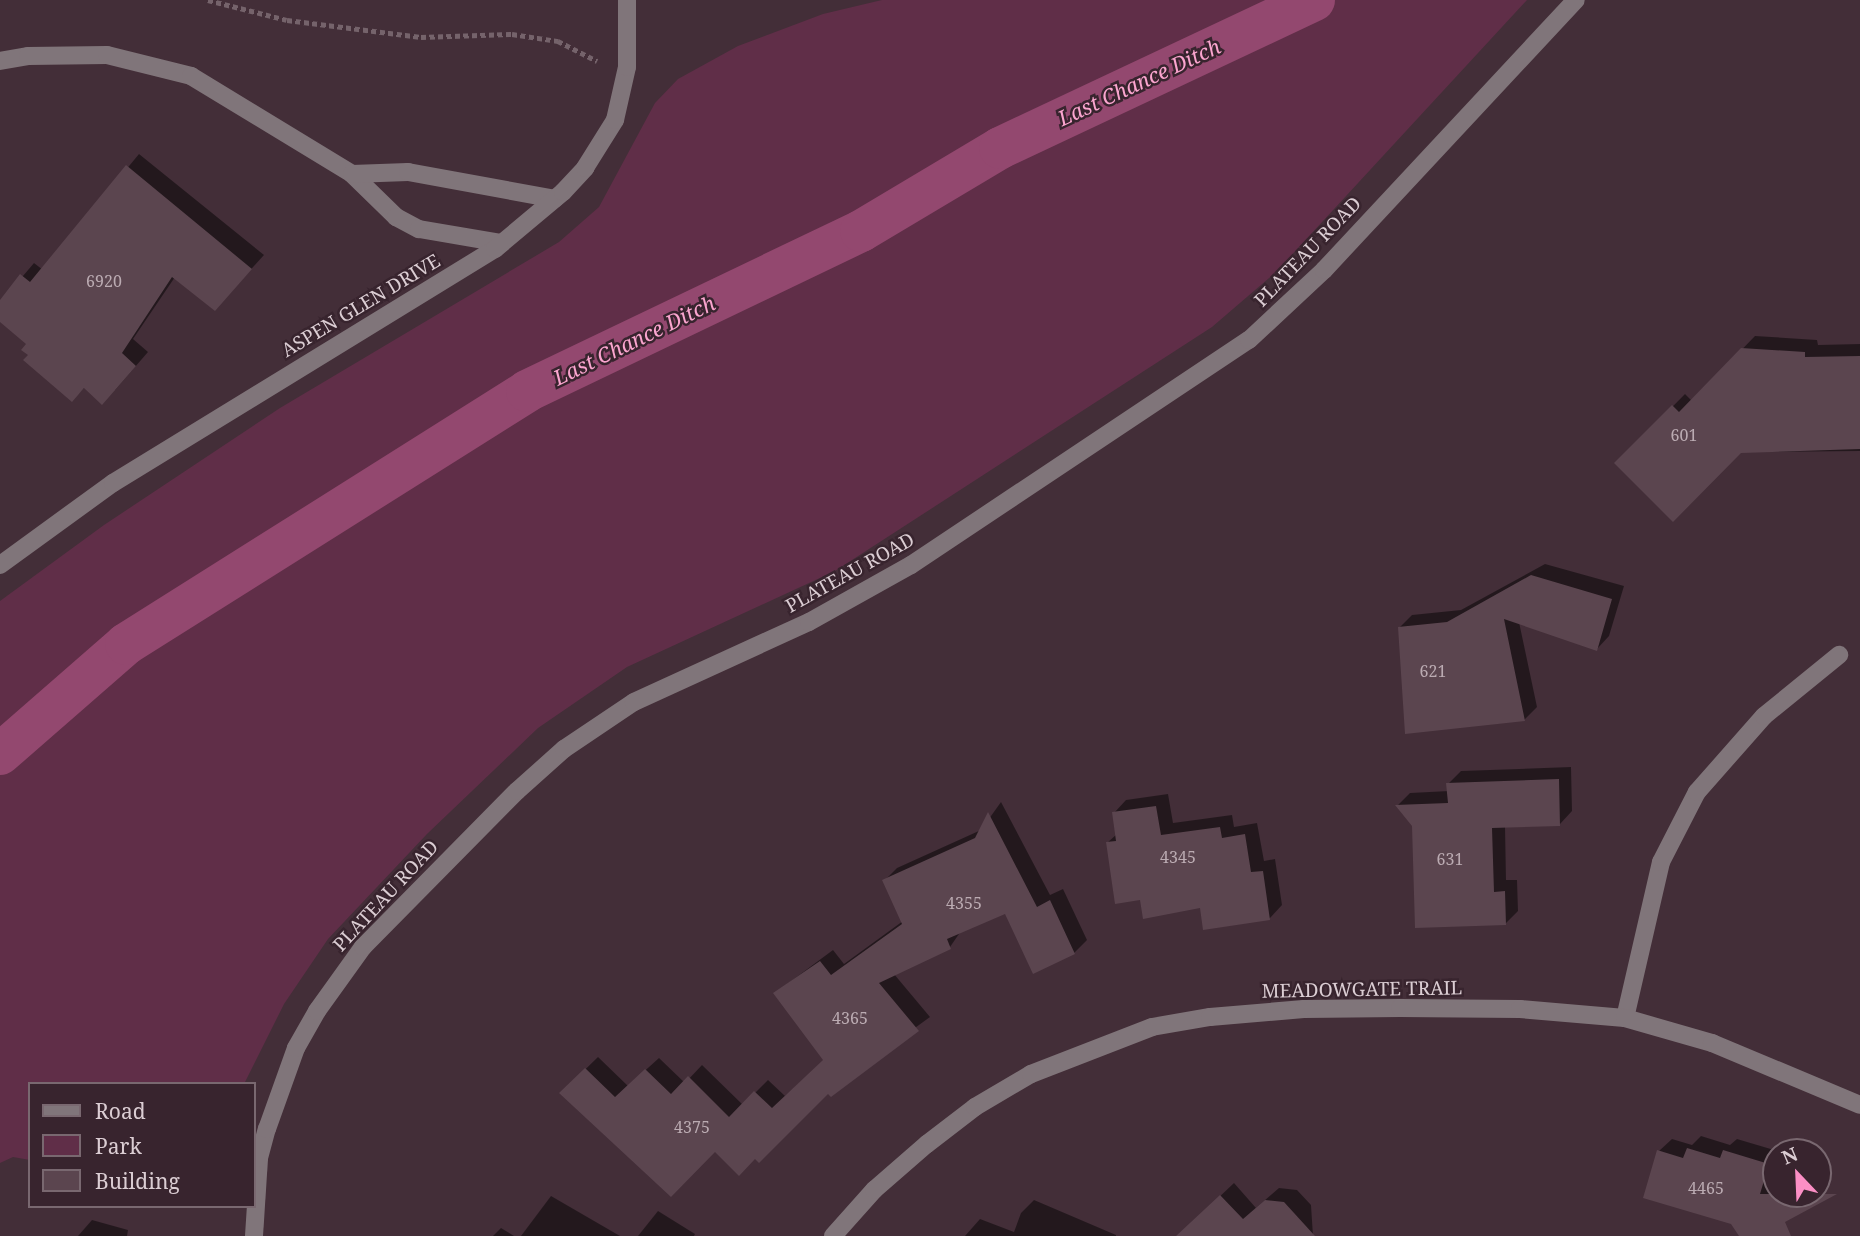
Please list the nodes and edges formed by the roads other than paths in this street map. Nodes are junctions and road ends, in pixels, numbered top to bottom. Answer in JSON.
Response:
{"nodes":[{"id":1,"x":627,"y":0,"type":"edge"},
{"id":2,"x":1576,"y":0,"type":"edge"},
{"id":3,"x":0,"y":61,"type":"edge"},
{"id":4,"x":352,"y":174,"type":"junction"},
{"id":5,"x":555,"y":199,"type":"junction"},
{"id":6,"x":502,"y":243,"type":"junction"},
{"id":7,"x":0,"y":565,"type":"edge"},
{"id":8,"x":1839,"y":655,"type":"dead end"},
{"id":9,"x":1625,"y":1018,"type":"junction"},
{"id":10,"x":1860,"y":1105,"type":"edge"},
{"id":11,"x":256,"y":1203,"type":"edge"},
{"id":12,"x":256,"y":1208,"type":"edge"},
{"id":13,"x":254,"y":1236,"type":"edge"},
{"id":14,"x":833,"y":1236,"type":"edge"}],
"edges":[{"from":1,"to":5,"type":"street","name":"ASPEN GLEN DRIVE"},
{"from":2,"to":11,"type":"street","name":"PLATEAU ROAD"},
{"from":3,"to":4,"type":"street"},
{"from":4,"to":5,"type":"street"},
{"from":4,"to":6,"type":"street"},
{"from":5,"to":6,"type":"street","name":"ASPEN GLEN DRIVE"},
{"from":6,"to":7,"type":"street","name":"ASPEN GLEN DRIVE"},
{"from":8,"to":9,"type":"street"},
{"from":9,"to":10,"type":"street","name":"MEADOWGATE TRAIL"},
{"from":9,"to":14,"type":"street","name":"MEADOWGATE TRAIL"},
{"from":12,"to":13,"type":"street","name":"PLATEAU ROAD"}]}
